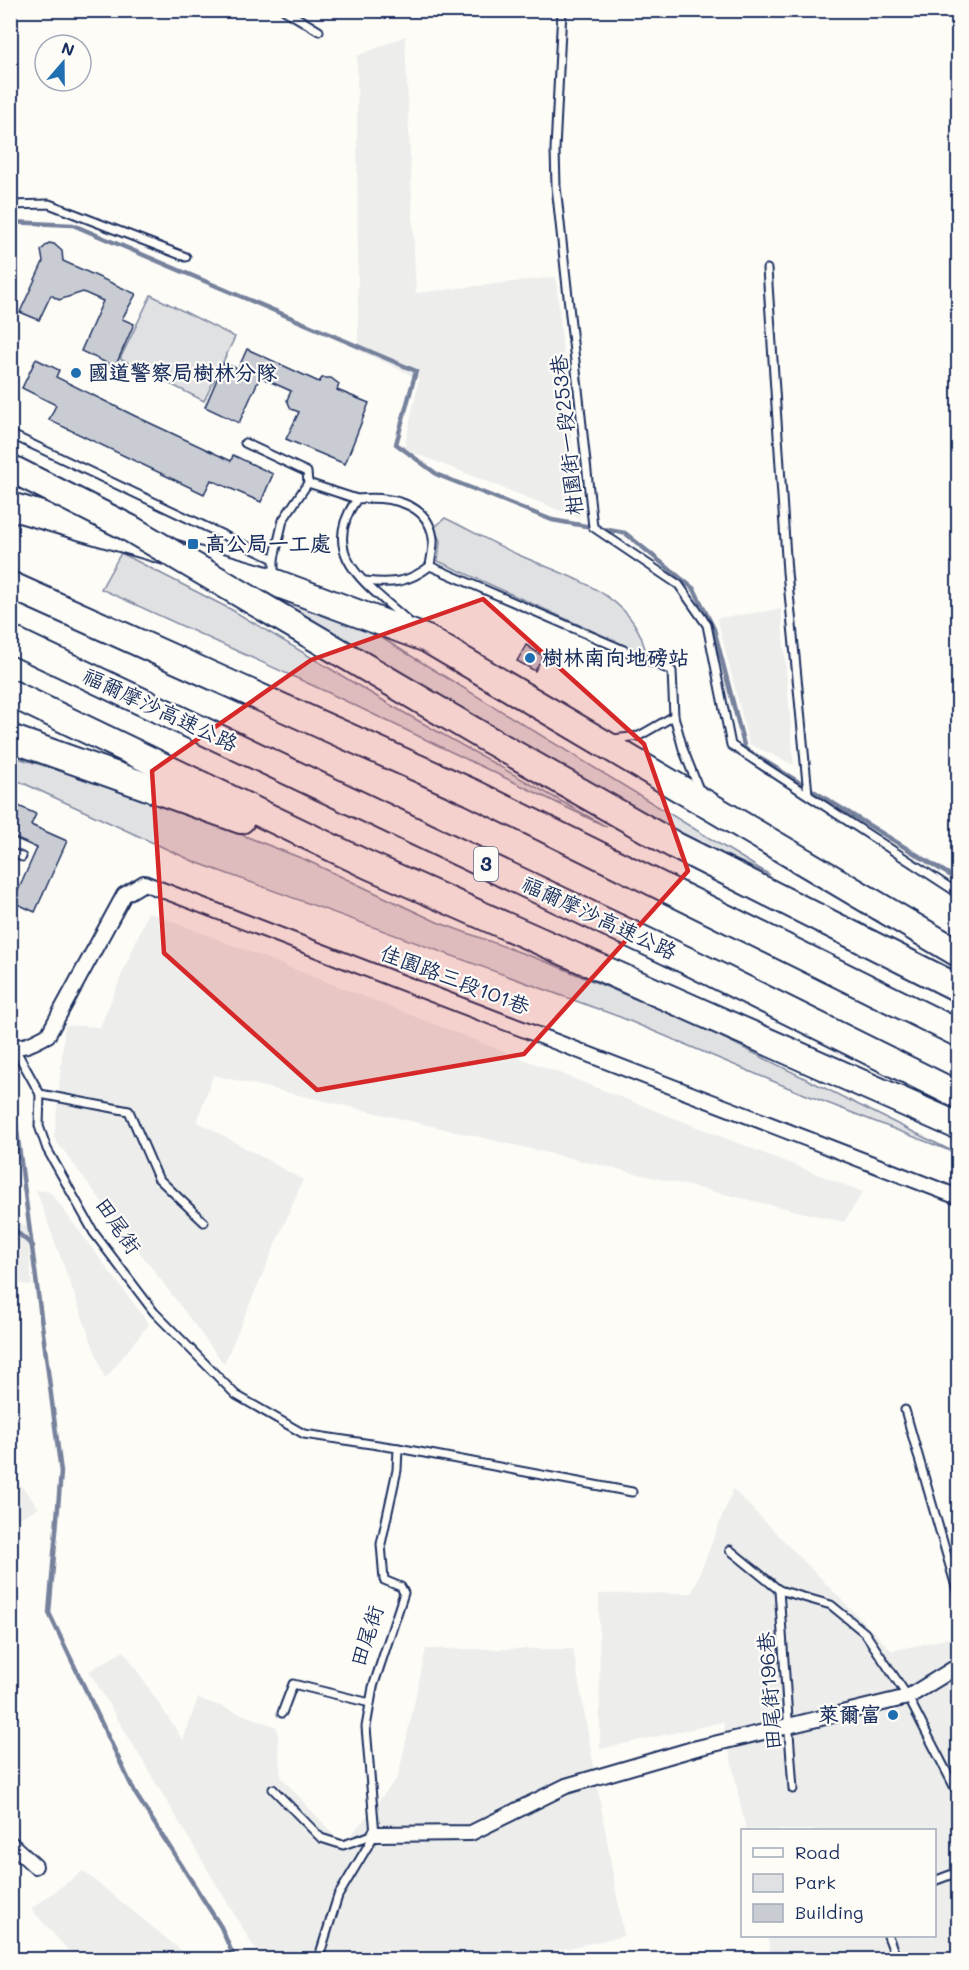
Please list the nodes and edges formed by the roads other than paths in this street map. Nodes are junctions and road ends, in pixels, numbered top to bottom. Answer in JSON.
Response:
{"nodes":[{"id":1,"x":284,"y":10,"type":"edge"},
{"id":2,"x":562,"y":10,"type":"edge"},
{"id":3,"x":319,"y":31,"type":"dead end"},
{"id":4,"x":10,"y":205,"type":"edge"},
{"id":5,"x":186,"y":256,"type":"dead end"},
{"id":6,"x":767,"y":269,"type":"dead end"},
{"id":7,"x":10,"y":434,"type":"edge"},
{"id":8,"x":245,"y":442,"type":"dead end"},
{"id":9,"x":10,"y":468,"type":"edge"},
{"id":10,"x":308,"y":483,"type":"junction"},
{"id":11,"x":357,"y":499,"type":"junction"},
{"id":12,"x":16,"y":503,"type":"edge"},
{"id":13,"x":430,"y":566,"type":"junction"},
{"id":14,"x":274,"y":571,"type":"junction"},
{"id":15,"x":365,"y":581,"type":"junction"},
{"id":16,"x":10,"y":585,"type":"edge"},
{"id":17,"x":10,"y":639,"type":"edge"},
{"id":18,"x":427,"y":639,"type":"junction"},
{"id":19,"x":10,"y":693,"type":"edge"},
{"id":20,"x":674,"y":716,"type":"junction"},
{"id":21,"x":10,"y":738,"type":"edge"},
{"id":22,"x":600,"y":741,"type":"junction"},
{"id":23,"x":808,"y":794,"type":"junction"},
{"id":24,"x":706,"y":805,"type":"junction"},
{"id":25,"x":10,"y":852,"type":"edge"},
{"id":26,"x":22,"y":857,"type":"dead end"},
{"id":27,"x":368,"y":865,"type":"junction"},
{"id":28,"x":958,"y":893,"type":"edge"},
{"id":29,"x":958,"y":953,"type":"edge"},
{"id":30,"x":958,"y":988,"type":"edge"},
{"id":31,"x":958,"y":1033,"type":"edge"},
{"id":32,"x":12,"y":1046,"type":"edge"},
{"id":33,"x":40,"y":1094,"type":"junction"},
{"id":34,"x":958,"y":1095,"type":"edge"},
{"id":35,"x":958,"y":1126,"type":"edge"},
{"id":36,"x":958,"y":1197,"type":"edge"},
{"id":37,"x":204,"y":1222,"type":"dead end"},
{"id":38,"x":905,"y":1410,"type":"dead end"},
{"id":39,"x":398,"y":1448,"type":"junction"},
{"id":40,"x":632,"y":1492,"type":"dead end"},
{"id":41,"x":730,"y":1550,"type":"dead end"},
{"id":42,"x":779,"y":1590,"type":"junction"},
{"id":43,"x":958,"y":1594,"type":"edge"},
{"id":44,"x":958,"y":1666,"type":"edge"},
{"id":45,"x":908,"y":1697,"type":"junction"},
{"id":46,"x":370,"y":1702,"type":"junction"},
{"id":47,"x":282,"y":1713,"type":"dead end"},
{"id":48,"x":789,"y":1725,"type":"junction"},
{"id":49,"x":273,"y":1789,"type":"dead end"},
{"id":50,"x":793,"y":1789,"type":"dead end"},
{"id":51,"x":958,"y":1794,"type":"edge"},
{"id":52,"x":375,"y":1834,"type":"junction"},
{"id":53,"x":10,"y":1843,"type":"edge"},
{"id":54,"x":35,"y":1866,"type":"dead end"},
{"id":55,"x":958,"y":1872,"type":"edge"},
{"id":56,"x":936,"y":1880,"type":"edge"},
{"id":57,"x":889,"y":1937,"type":"edge"},
{"id":58,"x":318,"y":1959,"type":"edge"},
{"id":59,"x":897,"y":1959,"type":"edge"}],
"edges":[{"from":1,"to":3,"type":"lane"},
{"from":2,"to":23,"type":"lane","name":"柑園街一段253巷"},
{"from":4,"to":5,"type":"lane"},
{"from":6,"to":23,"type":"lane"},
{"from":7,"to":14,"type":"lane"},
{"from":8,"to":10,"type":"lane"},
{"from":9,"to":30,"type":"highway","bridge":true},
{"from":10,"to":11,"type":"lane"},
{"from":10,"to":14,"type":"lane"},
{"from":11,"to":13,"type":"lane"},
{"from":11,"to":15,"type":"lane"},
{"from":12,"to":14,"type":"highway"},
{"from":13,"to":15,"type":"lane"},
{"from":13,"to":20,"type":"lane"},
{"from":14,"to":18,"type":"highway"},
{"from":15,"to":18,"type":"lane"},
{"from":16,"to":31,"type":"highway"},
{"from":17,"to":34,"type":"highway","name":"福爾摩沙高速公路","number":"3"},
{"from":18,"to":22,"type":"highway"},
{"from":19,"to":27,"type":"highway"},
{"from":20,"to":22,"type":"lane"},
{"from":20,"to":24,"type":"lane"},
{"from":21,"to":27,"type":"highway"},
{"from":22,"to":24,"type":"highway"},
{"from":23,"to":28,"type":"lane","name":"柑園街一段253巷"},
{"from":24,"to":29,"type":"highway"},
{"from":25,"to":26,"type":"lane"},
{"from":27,"to":35,"type":"highway"},
{"from":32,"to":33,"type":"lane"},
{"from":32,"to":36,"type":"street","name":"佳園路三段101巷"},
{"from":33,"to":37,"type":"lane"},
{"from":33,"to":39,"type":"lane","name":"田尾街"},
{"from":38,"to":43,"type":"lane"},
{"from":39,"to":40,"type":"lane"},
{"from":39,"to":46,"type":"lane","name":"田尾街"},
{"from":41,"to":42,"type":"lane"},
{"from":42,"to":45,"type":"lane"},
{"from":42,"to":48,"type":"lane","name":"田尾街196巷"},
{"from":44,"to":45,"type":"street"},
{"from":45,"to":48,"type":"street"},
{"from":45,"to":51,"type":"lane"},
{"from":46,"to":47,"type":"lane"},
{"from":46,"to":52,"type":"lane","name":"田尾街"},
{"from":48,"to":50,"type":"lane","name":"田尾街196巷"},
{"from":48,"to":52,"type":"street"},
{"from":49,"to":52,"type":"lane"},
{"from":52,"to":58,"type":"lane"},
{"from":53,"to":54,"type":"street"},
{"from":55,"to":56,"type":"lane"},
{"from":57,"to":59,"type":"lane"}]}
